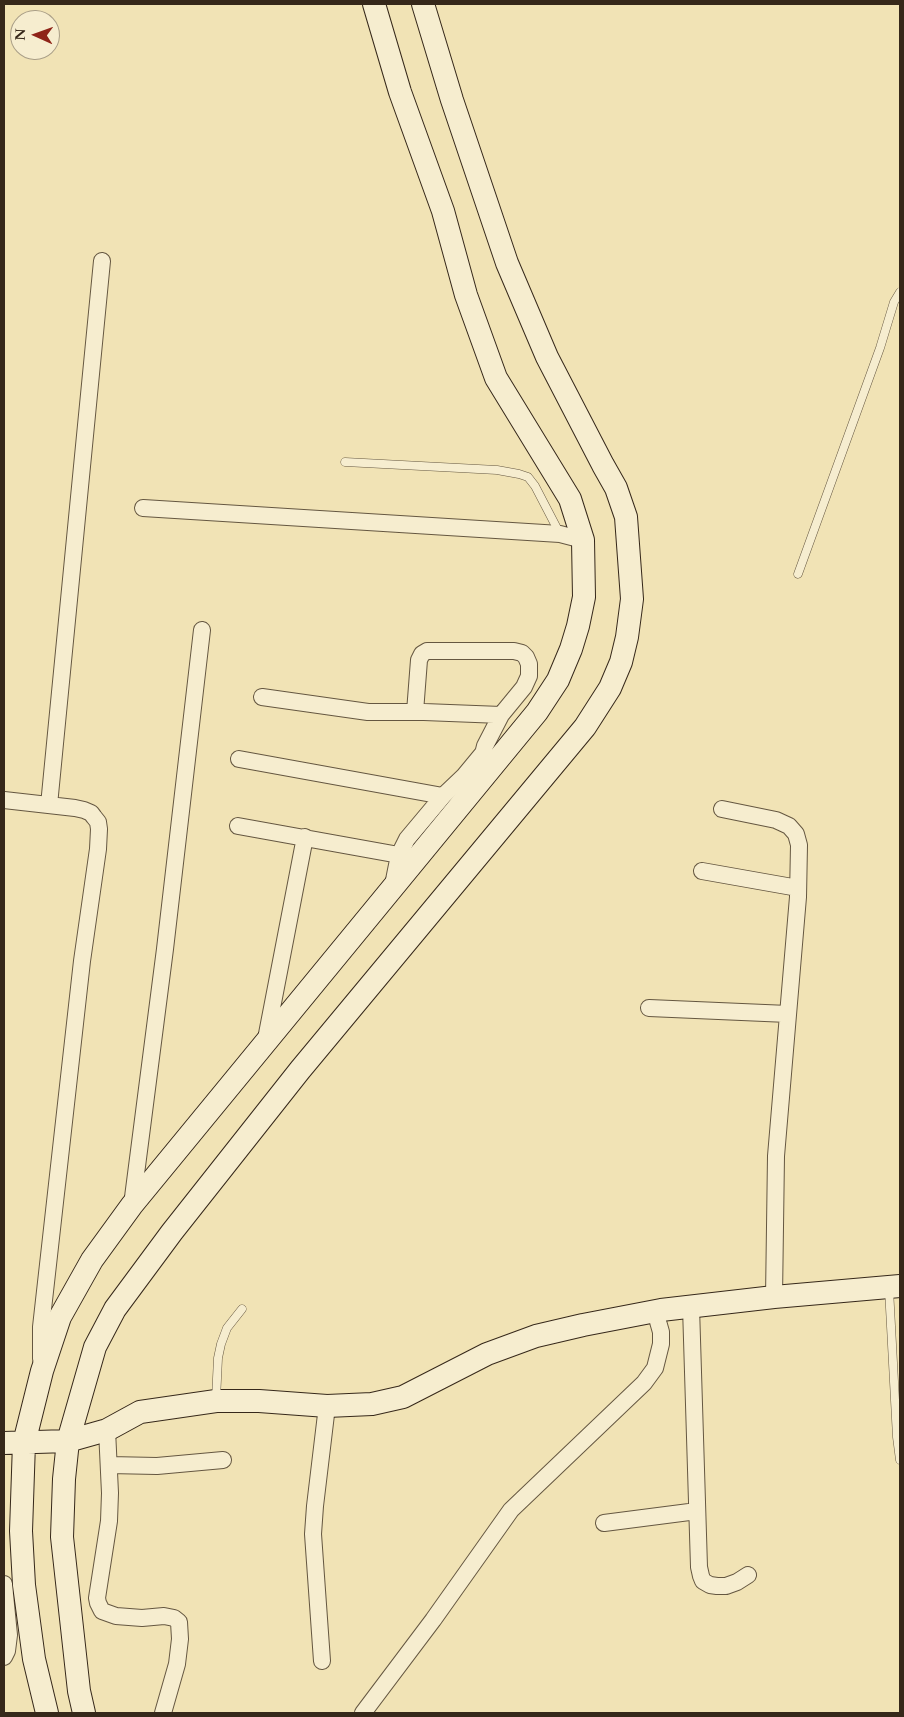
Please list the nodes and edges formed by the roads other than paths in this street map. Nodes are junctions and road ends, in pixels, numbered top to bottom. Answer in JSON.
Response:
{"nodes":[{"id":1,"x":374,"y":4,"type":"edge"},
{"id":2,"x":423,"y":4,"type":"edge"},
{"id":3,"x":102,"y":261,"type":"dead end"},
{"id":4,"x":900,"y":292,"type":"edge"},
{"id":5,"x":344,"y":462,"type":"dead end"},
{"id":6,"x":143,"y":508,"type":"dead end"},
{"id":7,"x":560,"y":534,"type":"junction"},
{"id":8,"x":583,"y":540,"type":"junction"},
{"id":9,"x":798,"y":574,"type":"dead end"},
{"id":10,"x":202,"y":630,"type":"dead end"},
{"id":11,"x":262,"y":697,"type":"dead end"},
{"id":12,"x":415,"y":712,"type":"junction"},
{"id":13,"x":501,"y":715,"type":"junction"},
{"id":14,"x":483,"y":753,"type":"junction"},
{"id":15,"x":239,"y":759,"type":"dead end"},
{"id":16,"x":480,"y":783,"type":"junction"},
{"id":17,"x":443,"y":796,"type":"junction"},
{"id":18,"x":4,"y":800,"type":"edge"},
{"id":19,"x":49,"y":805,"type":"junction"},
{"id":20,"x":722,"y":808,"type":"dead end"},
{"id":21,"x":238,"y":826,"type":"dead end"},
{"id":22,"x":305,"y":837,"type":"junction"},
{"id":23,"x":398,"y":855,"type":"junction"},
{"id":24,"x":702,"y":871,"type":"dead end"},
{"id":25,"x":393,"y":887,"type":"junction"},
{"id":26,"x":798,"y":888,"type":"junction"},
{"id":27,"x":648,"y":1008,"type":"dead end"},
{"id":28,"x":788,"y":1014,"type":"junction"},
{"id":29,"x":266,"y":1044,"type":"junction"},
{"id":30,"x":132,"y":1205,"type":"junction"},
{"id":31,"x":894,"y":1287,"type":"edge"},
{"id":32,"x":774,"y":1297,"type":"junction"},
{"id":33,"x":690,"y":1307,"type":"junction"},
{"id":34,"x":242,"y":1309,"type":"dead end"},
{"id":35,"x":655,"y":1312,"type":"junction"},
{"id":36,"x":42,"y":1371,"type":"junction"},
{"id":37,"x":216,"y":1402,"type":"junction"},
{"id":38,"x":327,"y":1406,"type":"junction"},
{"id":39,"x":107,"y":1430,"type":"junction"},
{"id":40,"x":65,"y":1441,"type":"junction"},
{"id":41,"x":14,"y":1444,"type":"edge"},
{"id":42,"x":223,"y":1460,"type":"dead end"},
{"id":43,"x":900,"y":1460,"type":"edge"},
{"id":44,"x":109,"y":1465,"type":"junction"},
{"id":45,"x":697,"y":1511,"type":"junction"},
{"id":46,"x":604,"y":1522,"type":"dead end"},
{"id":47,"x":748,"y":1575,"type":"dead end"},
{"id":48,"x":4,"y":1584,"type":"edge"},
{"id":49,"x":4,"y":1657,"type":"edge"},
{"id":50,"x":322,"y":1661,"type":"dead end"},
{"id":51,"x":47,"y":1713,"type":"edge"},
{"id":52,"x":84,"y":1713,"type":"edge"},
{"id":53,"x":163,"y":1713,"type":"edge"},
{"id":54,"x":364,"y":1713,"type":"edge"}],
"edges":[{"from":1,"to":8,"type":"street"},
{"from":2,"to":40,"type":"street"},
{"from":3,"to":19,"type":"street"},
{"from":4,"to":9,"type":"lane"},
{"from":5,"to":7,"type":"lane"},
{"from":6,"to":7,"type":"street"},
{"from":7,"to":8,"type":"street"},
{"from":8,"to":16,"type":"street"},
{"from":10,"to":30,"type":"street"},
{"from":11,"to":12,"type":"street"},
{"from":12,"to":13,"type":"street"},
{"from":12,"to":13,"type":"street"},
{"from":13,"to":14,"type":"street"},
{"from":14,"to":16,"type":"street"},
{"from":14,"to":17,"type":"street"},
{"from":15,"to":17,"type":"street"},
{"from":16,"to":25,"type":"street"},
{"from":17,"to":23,"type":"street"},
{"from":18,"to":19,"type":"street"},
{"from":19,"to":36,"type":"street"},
{"from":20,"to":26,"type":"street"},
{"from":21,"to":22,"type":"street"},
{"from":22,"to":23,"type":"street"},
{"from":22,"to":29,"type":"street"},
{"from":23,"to":25,"type":"street"},
{"from":24,"to":26,"type":"street"},
{"from":25,"to":29,"type":"street"},
{"from":26,"to":28,"type":"street"},
{"from":27,"to":28,"type":"street"},
{"from":28,"to":32,"type":"street"},
{"from":29,"to":30,"type":"street"},
{"from":30,"to":36,"type":"street"},
{"from":31,"to":32,"type":"street"},
{"from":31,"to":43,"type":"lane"},
{"from":32,"to":33,"type":"street"},
{"from":33,"to":35,"type":"street"},
{"from":33,"to":45,"type":"street"},
{"from":34,"to":37,"type":"lane"},
{"from":35,"to":38,"type":"street"},
{"from":35,"to":54,"type":"street"},
{"from":36,"to":41,"type":"street"},
{"from":37,"to":38,"type":"street"},
{"from":37,"to":39,"type":"street"},
{"from":38,"to":50,"type":"street"},
{"from":39,"to":40,"type":"street"},
{"from":39,"to":44,"type":"street"},
{"from":40,"to":41,"type":"street"},
{"from":40,"to":52,"type":"street"},
{"from":41,"to":51,"type":"street"},
{"from":42,"to":44,"type":"street"},
{"from":44,"to":53,"type":"street"},
{"from":45,"to":46,"type":"street"},
{"from":45,"to":47,"type":"street"},
{"from":48,"to":49,"type":"street"}]}
